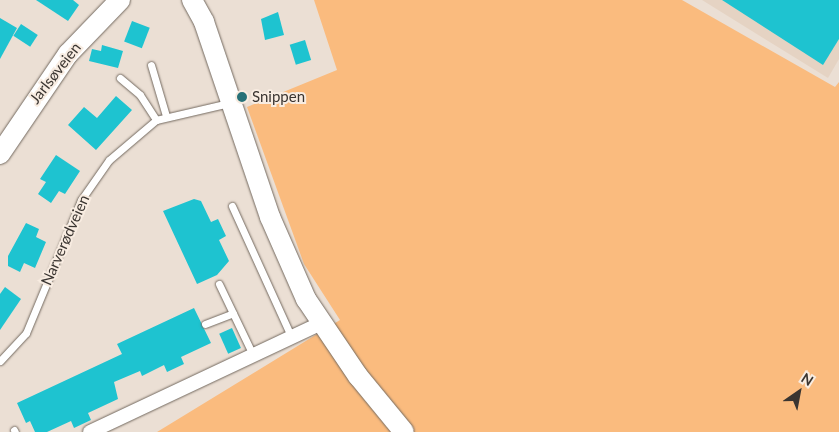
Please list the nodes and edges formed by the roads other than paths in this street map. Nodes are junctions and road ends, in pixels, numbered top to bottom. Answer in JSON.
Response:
{"nodes":[{"id":1,"x":120,"y":0,"type":"edge"},
{"id":2,"x":192,"y":0,"type":"edge"},
{"id":3,"x":207,"y":0,"type":"edge"},
{"id":4,"x":204,"y":22,"type":"junction"},
{"id":5,"x":151,"y":65,"type":"dead end"},
{"id":6,"x":120,"y":78,"type":"dead end"},
{"id":7,"x":229,"y":103,"type":"junction"},
{"id":8,"x":166,"y":116,"type":"junction"},
{"id":9,"x":156,"y":120,"type":"junction"},
{"id":10,"x":2,"y":147,"type":"edge"},
{"id":11,"x":232,"y":206,"type":"dead end"},
{"id":12,"x":220,"y":284,"type":"dead end"},
{"id":13,"x":233,"y":313,"type":"junction"},
{"id":14,"x":322,"y":323,"type":"junction"},
{"id":15,"x":205,"y":324,"type":"dead end"},
{"id":16,"x":292,"y":339,"type":"junction"},
{"id":17,"x":253,"y":355,"type":"junction"},
{"id":18,"x":0,"y":361,"type":"edge"},
{"id":19,"x":90,"y":432,"type":"edge"},
{"id":20,"x":404,"y":432,"type":"edge"}],
"edges":[{"from":1,"to":10,"type":"main road","name":"Jarlsøveien"},
{"from":2,"to":4,"type":"main road"},
{"from":3,"to":4,"type":"main road"},
{"from":4,"to":7,"type":"main road"},
{"from":5,"to":8,"type":"lane"},
{"from":6,"to":9,"type":"lane"},
{"from":7,"to":8,"type":"lane","name":"Narverødveien"},
{"from":7,"to":14,"type":"main road"},
{"from":8,"to":9,"type":"lane","name":"Narverødveien"},
{"from":9,"to":18,"type":"lane","name":"Narverødveien"},
{"from":11,"to":16,"type":"lane"},
{"from":12,"to":13,"type":"lane"},
{"from":13,"to":15,"type":"lane"},
{"from":13,"to":17,"type":"lane"},
{"from":14,"to":16,"type":"street"},
{"from":14,"to":20,"type":"main road"},
{"from":16,"to":17,"type":"street"},
{"from":17,"to":19,"type":"street"}]}
